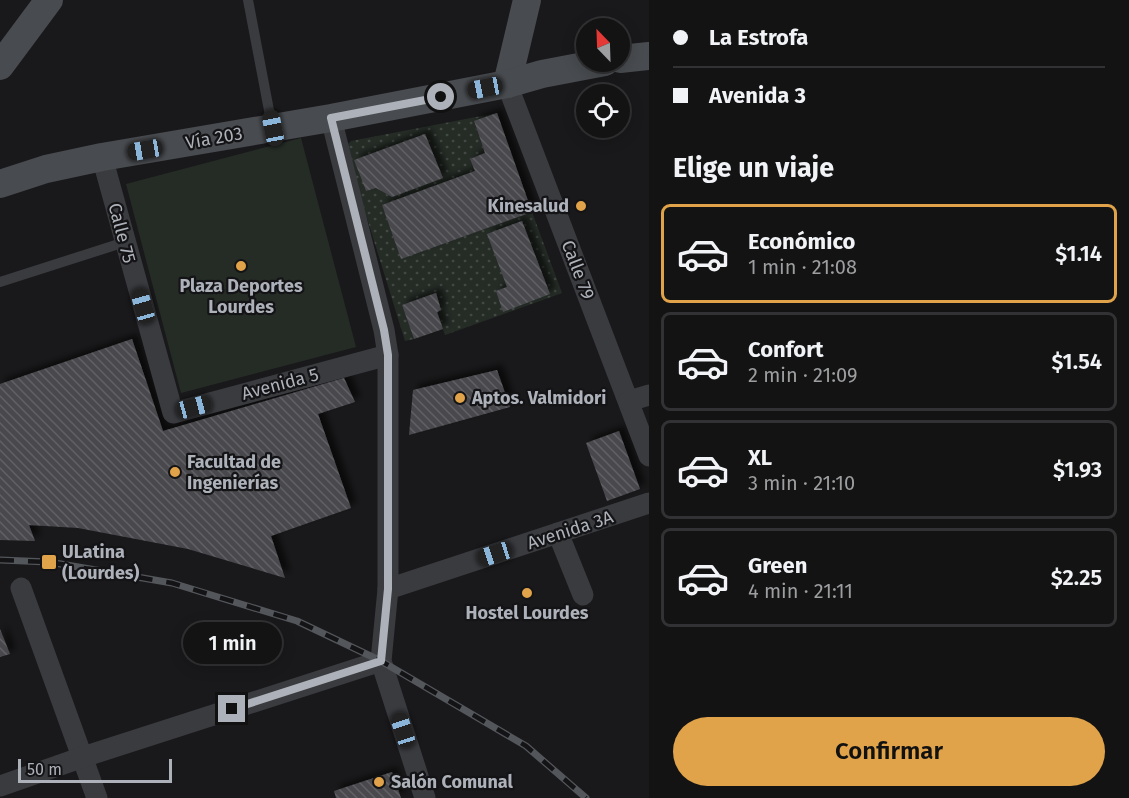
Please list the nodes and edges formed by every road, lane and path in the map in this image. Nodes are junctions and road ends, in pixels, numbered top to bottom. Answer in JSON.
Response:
{"nodes":[{"id":1,"x":50,"y":0,"type":"edge"},
{"id":2,"x":248,"y":0,"type":"edge"},
{"id":3,"x":527,"y":0,"type":"edge"},
{"id":4,"x":649,"y":56,"type":"edge"},
{"id":5,"x":630,"y":58,"type":"edge"},
{"id":6,"x":0,"y":66,"type":"edge"},
{"id":7,"x":576,"y":68,"type":"edge"},
{"id":8,"x":507,"y":84,"type":"junction"},
{"id":9,"x":331,"y":118,"type":"junction"},
{"id":10,"x":273,"y":128,"type":"junction"},
{"id":11,"x":102,"y":157,"type":"junction"},
{"id":12,"x":0,"y":184,"type":"edge"},
{"id":13,"x":124,"y":242,"type":"junction"},
{"id":14,"x":0,"y":282,"type":"edge"},
{"id":15,"x":388,"y":355,"type":"junction"},
{"id":16,"x":639,"y":398,"type":"edge"},
{"id":17,"x":173,"y":413,"type":"joint"},
{"id":18,"x":649,"y":456,"type":"edge"},
{"id":19,"x":649,"y":503,"type":"edge"},
{"id":20,"x":558,"y":533,"type":"junction"},
{"id":21,"x":21,"y":588,"type":"dead end"},
{"id":22,"x":388,"y":589,"type":"junction"},
{"id":23,"x":583,"y":595,"type":"dead end"},
{"id":24,"x":381,"y":661,"type":"junction"},
{"id":25,"x":83,"y":757,"type":"junction"},
{"id":26,"x":0,"y":786,"type":"edge"},
{"id":27,"x":97,"y":798,"type":"edge"},
{"id":28,"x":425,"y":798,"type":"edge"}],
"edges":[{"from":1,"to":6,"type":"main road"},
{"from":2,"to":10,"type":"lane"},
{"from":3,"to":8,"type":"main road"},
{"from":4,"to":5,"type":"main road"},
{"from":7,"to":8,"type":"main road","name":"Vía 203"},
{"from":8,"to":9,"type":"main road","name":"Vía 203"},
{"from":8,"to":16,"type":"street","name":"Calle 79"},
{"from":9,"to":10,"type":"main road","name":"Vía 203"},
{"from":9,"to":15,"type":"street"},
{"from":10,"to":11,"type":"main road","name":"Vía 203"},
{"from":11,"to":12,"type":"main road","name":"Vía 203"},
{"from":11,"to":13,"type":"street","name":"Calle 75"},
{"from":13,"to":14,"type":"lane"},
{"from":13,"to":17,"type":"street","name":"Calle 75"},
{"from":15,"to":17,"type":"street","name":"Avenida 5"},
{"from":15,"to":22,"type":"street"},
{"from":16,"to":18,"type":"street","name":"Calle 79"},
{"from":19,"to":20,"type":"street","name":"Avenida 3A"},
{"from":20,"to":22,"type":"street","name":"Avenida 3A"},
{"from":20,"to":23,"type":"street"},
{"from":21,"to":25,"type":"street"},
{"from":22,"to":24,"type":"street"},
{"from":24,"to":25,"type":"street"},
{"from":24,"to":28,"type":"street"},
{"from":25,"to":26,"type":"street"},
{"from":25,"to":27,"type":"street"}]}
